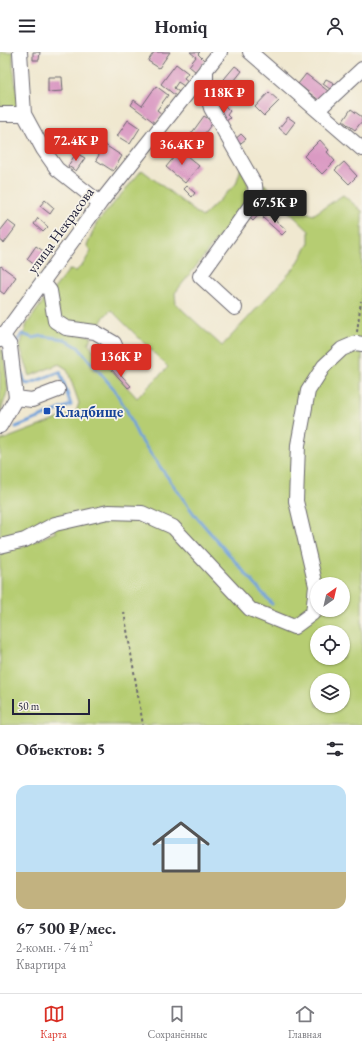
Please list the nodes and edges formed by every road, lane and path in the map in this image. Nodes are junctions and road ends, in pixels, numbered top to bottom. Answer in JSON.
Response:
{"nodes":[{"id":1,"x":20,"y":52,"type":"edge"},
{"id":2,"x":220,"y":52,"type":"edge"},
{"id":3,"x":250,"y":52,"type":"edge"},
{"id":4,"x":206,"y":69,"type":"junction"},
{"id":5,"x":362,"y":69,"type":"edge"},
{"id":6,"x":318,"y":110,"type":"junction"},
{"id":7,"x":0,"y":114,"type":"edge"},
{"id":8,"x":24,"y":114,"type":"junction"},
{"id":9,"x":362,"y":149,"type":"edge"},
{"id":10,"x":100,"y":203,"type":"junction"},
{"id":11,"x":42,"y":282,"type":"junction"},
{"id":12,"x":360,"y":301,"type":"dead end"},
{"id":13,"x":235,"y":308,"type":"dead end"},
{"id":14,"x":1,"y":337,"type":"edge"},
{"id":15,"x":359,"y":344,"type":"edge"},
{"id":16,"x":119,"y":355,"type":"dead end"},
{"id":17,"x":58,"y":390,"type":"dead end"},
{"id":18,"x":16,"y":398,"type":"junction"},
{"id":19,"x":0,"y":426,"type":"edge"},
{"id":20,"x":0,"y":546,"type":"edge"},
{"id":21,"x":124,"y":612,"type":"dead end"},
{"id":22,"x":143,"y":725,"type":"edge"}],
"edges":[{"from":1,"to":8,"type":"street"},
{"from":2,"to":4,"type":"street","name":"улица Некрасова"},
{"from":3,"to":6,"type":"street"},
{"from":4,"to":10,"type":"street","name":"улица Некрасова"},
{"from":4,"to":13,"type":"street"},
{"from":5,"to":6,"type":"street"},
{"from":6,"to":9,"type":"street"},
{"from":7,"to":8,"type":"street"},
{"from":8,"to":10,"type":"street"},
{"from":10,"to":11,"type":"street","name":"улица Некрасова"},
{"from":11,"to":14,"type":"street","name":"улица Некрасова"},
{"from":11,"to":16,"type":"street"},
{"from":12,"to":15,"type":"path"},
{"from":14,"to":18,"type":"street"},
{"from":15,"to":20,"type":"street"},
{"from":17,"to":18,"type":"street"},
{"from":18,"to":19,"type":"street"},
{"from":21,"to":22,"type":"path"}]}
